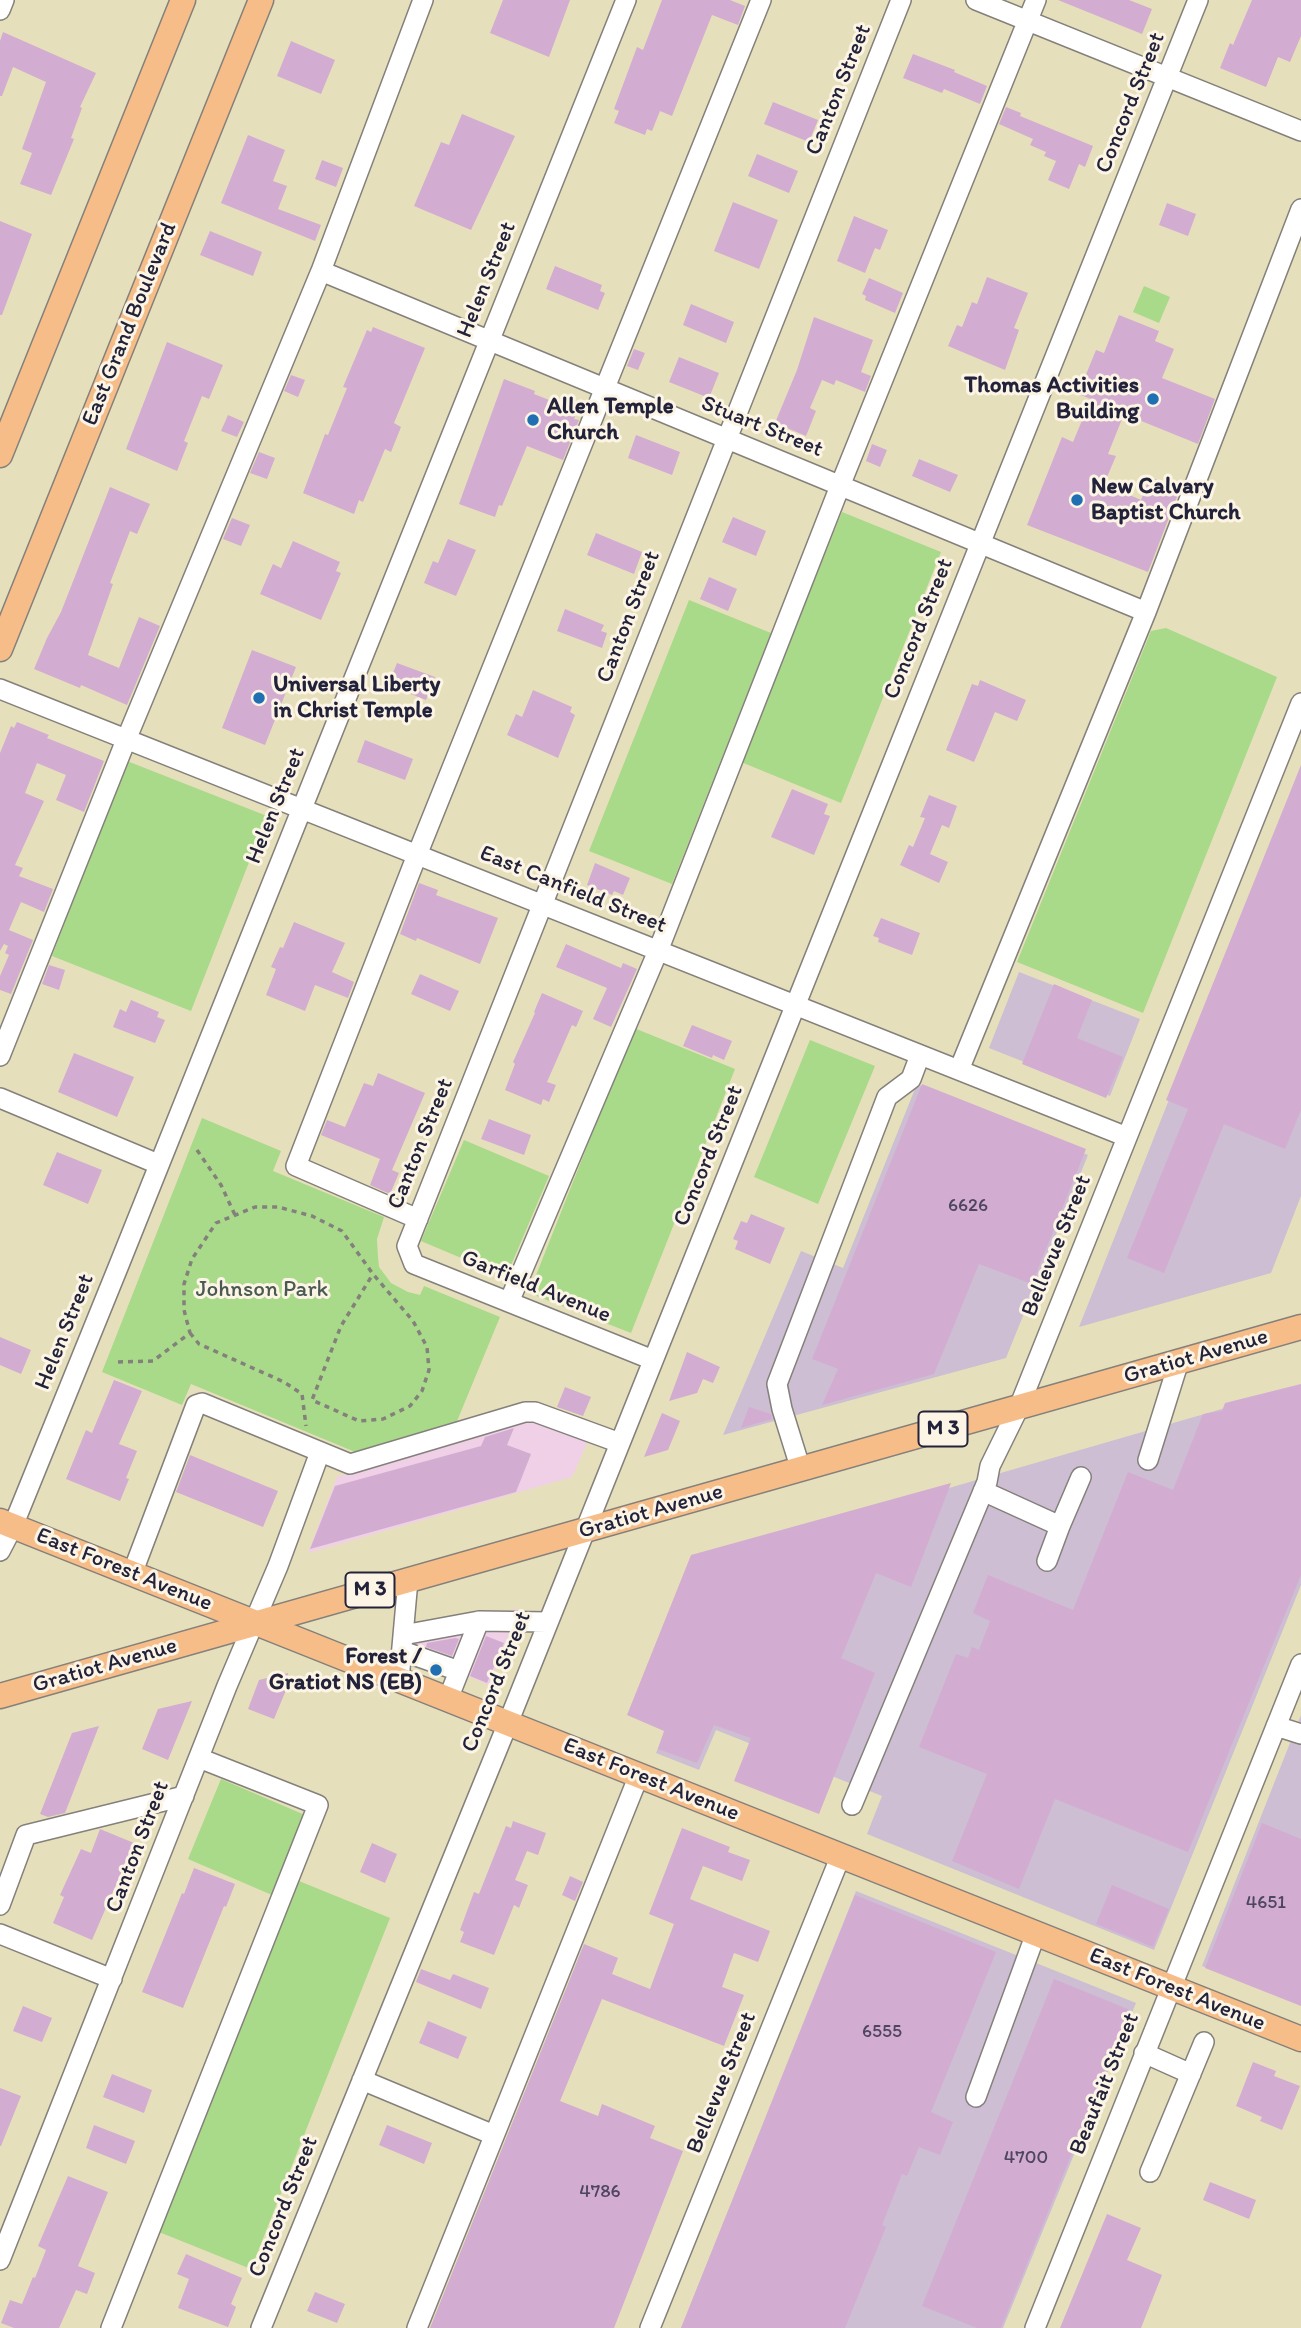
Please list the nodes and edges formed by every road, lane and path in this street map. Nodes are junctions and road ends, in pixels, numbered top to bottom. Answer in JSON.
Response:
{"nodes":[{"id":1,"x":4,"y":0,"type":"edge"},
{"id":2,"x":183,"y":0,"type":"edge"},
{"id":3,"x":261,"y":0,"type":"edge"},
{"id":4,"x":422,"y":0,"type":"edge"},
{"id":5,"x":625,"y":0,"type":"edge"},
{"id":6,"x":761,"y":0,"type":"edge"},
{"id":7,"x":901,"y":0,"type":"edge"},
{"id":8,"x":976,"y":0,"type":"edge"},
{"id":9,"x":1036,"y":0,"type":"edge"},
{"id":10,"x":1198,"y":0,"type":"edge"},
{"id":11,"x":0,"y":10,"type":"edge"},
{"id":12,"x":1027,"y":21,"type":"junction"},
{"id":13,"x":1167,"y":77,"type":"junction"},
{"id":14,"x":1301,"y":131,"type":"edge"},
{"id":15,"x":1301,"y":209,"type":"edge"},
{"id":16,"x":321,"y":271,"type":"junction"},
{"id":17,"x":489,"y":340,"type":"junction"},
{"id":18,"x":604,"y":388,"type":"junction"},
{"id":19,"x":725,"y":438,"type":"junction"},
{"id":20,"x":0,"y":455,"type":"edge"},
{"id":21,"x":840,"y":486,"type":"junction"},
{"id":22,"x":980,"y":543,"type":"junction"},
{"id":23,"x":1146,"y":612,"type":"junction"},
{"id":24,"x":0,"y":649,"type":"edge"},
{"id":25,"x":0,"y":689,"type":"edge"},
{"id":26,"x":1301,"y":703,"type":"edge"},
{"id":27,"x":126,"y":740,"type":"junction"},
{"id":28,"x":301,"y":809,"type":"junction"},
{"id":29,"x":417,"y":855,"type":"junction"},
{"id":30,"x":542,"y":905,"type":"junction"},
{"id":31,"x":658,"y":951,"type":"junction"},
{"id":32,"x":795,"y":1005,"type":"junction"},
{"id":33,"x":920,"y":1055,"type":"junction"},
{"id":34,"x":0,"y":1056,"type":"edge"},
{"id":35,"x":959,"y":1070,"type":"junction"},
{"id":36,"x":0,"y":1098,"type":"edge"},
{"id":37,"x":1127,"y":1137,"type":"junction"},
{"id":38,"x":198,"y":1150,"type":"dead end"},
{"id":39,"x":158,"y":1164,"type":"junction"},
{"id":40,"x":235,"y":1215,"type":"junction"},
{"id":41,"x":418,"y":1219,"type":"junction"},
{"id":42,"x":408,"y":1253,"type":"joint"},
{"id":43,"x":373,"y":1274,"type":"junction"},
{"id":44,"x":509,"y":1302,"type":"junction"},
{"id":45,"x":1301,"y":1327,"type":"edge"},
{"id":46,"x":190,"y":1333,"type":"junction"},
{"id":47,"x":653,"y":1360,"type":"junction"},
{"id":48,"x":118,"y":1362,"type":"dead end"},
{"id":49,"x":1179,"y":1362,"type":"junction"},
{"id":50,"x":312,"y":1400,"type":"junction"},
{"id":51,"x":303,"y":1402,"type":"junction"},
{"id":52,"x":1019,"y":1407,"type":"junction"},
{"id":53,"x":307,"y":1427,"type":"dead end"},
{"id":54,"x":620,"y":1443,"type":"junction"},
{"id":55,"x":320,"y":1452,"type":"junction"},
{"id":56,"x":1148,"y":1460,"type":"dead end"},
{"id":57,"x":801,"y":1470,"type":"junction"},
{"id":58,"x":1081,"y":1477,"type":"dead end"},
{"id":59,"x":982,"y":1491,"type":"junction"},
{"id":60,"x":7,"y":1524,"type":"edge"},
{"id":61,"x":1060,"y":1526,"type":"junction"},
{"id":62,"x":585,"y":1531,"type":"junction"},
{"id":63,"x":0,"y":1551,"type":"edge"},
{"id":64,"x":1047,"y":1561,"type":"dead end"},
{"id":65,"x":132,"y":1574,"type":"junction"},
{"id":66,"x":408,"y":1580,"type":"junction"},
{"id":67,"x":479,"y":1620,"type":"junction"},
{"id":68,"x":255,"y":1622,"type":"junction"},
{"id":69,"x":548,"y":1622,"type":"junction"},
{"id":70,"x":403,"y":1643,"type":"junction"},
{"id":71,"x":1301,"y":1664,"type":"edge"},
{"id":72,"x":459,"y":1671,"type":"junction"},
{"id":73,"x":399,"y":1680,"type":"junction"},
{"id":74,"x":0,"y":1696,"type":"edge"},
{"id":75,"x":448,"y":1699,"type":"junction"},
{"id":76,"x":508,"y":1723,"type":"junction"},
{"id":77,"x":1276,"y":1726,"type":"junction"},
{"id":78,"x":1301,"y":1734,"type":"edge"},
{"id":79,"x":199,"y":1758,"type":"junction"},
{"id":80,"x":639,"y":1775,"type":"junction"},
{"id":81,"x":184,"y":1796,"type":"junction"},
{"id":82,"x":852,"y":1805,"type":"dead end"},
{"id":83,"x":841,"y":1855,"type":"junction"},
{"id":84,"x":0,"y":1905,"type":"edge"},
{"id":85,"x":1036,"y":1933,"type":"junction"},
{"id":86,"x":0,"y":1934,"type":"edge"},
{"id":87,"x":112,"y":1979,"type":"junction"},
{"id":88,"x":1170,"y":1987,"type":"junction"},
{"id":89,"x":1301,"y":2039,"type":"edge"},
{"id":90,"x":1204,"y":2042,"type":"dead end"},
{"id":91,"x":1144,"y":2053,"type":"junction"},
{"id":92,"x":1191,"y":2074,"type":"junction"},
{"id":93,"x":362,"y":2080,"type":"junction"},
{"id":94,"x":976,"y":2097,"type":"dead end"},
{"id":95,"x":489,"y":2133,"type":"dead end"},
{"id":96,"x":1150,"y":2172,"type":"dead end"},
{"id":97,"x":0,"y":2260,"type":"edge"},
{"id":98,"x":111,"y":2328,"type":"edge"},
{"id":99,"x":261,"y":2328,"type":"edge"},
{"id":100,"x":417,"y":2328,"type":"edge"},
{"id":101,"x":650,"y":2328,"type":"edge"},
{"id":102,"x":1035,"y":2328,"type":"edge"}],
"edges":[{"from":1,"to":11,"type":"street"},
{"from":2,"to":20,"type":"main road"},
{"from":3,"to":24,"type":"main road","name":"East Grand Boulevard"},
{"from":4,"to":16,"type":"street"},
{"from":5,"to":17,"type":"street","name":"Helen Street"},
{"from":6,"to":18,"type":"street"},
{"from":7,"to":19,"type":"street","name":"Canton Street"},
{"from":8,"to":12,"type":"street"},
{"from":9,"to":12,"type":"street"},
{"from":10,"to":13,"type":"street","name":"Concord Street"},
{"from":12,"to":13,"type":"street"},
{"from":12,"to":21,"type":"street"},
{"from":13,"to":14,"type":"street"},
{"from":13,"to":22,"type":"street","name":"Concord Street"},
{"from":15,"to":23,"type":"street"},
{"from":16,"to":17,"type":"street","name":"Stuart Street"},
{"from":16,"to":27,"type":"street"},
{"from":17,"to":18,"type":"street","name":"Stuart Street"},
{"from":17,"to":28,"type":"street","name":"Helen Street"},
{"from":18,"to":19,"type":"street","name":"Stuart Street"},
{"from":18,"to":29,"type":"street"},
{"from":19,"to":21,"type":"street","name":"Stuart Street"},
{"from":19,"to":30,"type":"street","name":"Canton Street"},
{"from":21,"to":22,"type":"street","name":"Stuart Street"},
{"from":21,"to":31,"type":"street"},
{"from":22,"to":23,"type":"street","name":"Stuart Street"},
{"from":22,"to":32,"type":"street","name":"Concord Street"},
{"from":23,"to":35,"type":"street"},
{"from":25,"to":27,"type":"street","name":"East Canfield Street"},
{"from":26,"to":37,"type":"street","name":"Bellevue Street"},
{"from":27,"to":28,"type":"street","name":"East Canfield Street"},
{"from":27,"to":34,"type":"street"},
{"from":28,"to":29,"type":"street","name":"East Canfield Street"},
{"from":28,"to":39,"type":"street","name":"Helen Street"},
{"from":29,"to":30,"type":"street","name":"East Canfield Street"},
{"from":29,"to":41,"type":"street"},
{"from":30,"to":31,"type":"street","name":"East Canfield Street"},
{"from":30,"to":41,"type":"street","name":"Canton Street"},
{"from":31,"to":32,"type":"street","name":"East Canfield Street"},
{"from":31,"to":44,"type":"street"},
{"from":32,"to":33,"type":"street","name":"East Canfield Street"},
{"from":32,"to":47,"type":"street","name":"Concord Street"},
{"from":33,"to":35,"type":"street","name":"East Canfield Street"},
{"from":33,"to":57,"type":"street"},
{"from":35,"to":37,"type":"street","name":"East Canfield Street"},
{"from":36,"to":39,"type":"street"},
{"from":37,"to":52,"type":"street","name":"Bellevue Street"},
{"from":38,"to":40,"type":"path"},
{"from":39,"to":60,"type":"street","name":"Helen Street"},
{"from":40,"to":43,"type":"path"},
{"from":40,"to":46,"type":"path"},
{"from":41,"to":42,"type":"street","name":"Canton Street"},
{"from":42,"to":44,"type":"street","name":"Garfield Avenue"},
{"from":43,"to":50,"type":"path"},
{"from":43,"to":50,"type":"path"},
{"from":44,"to":47,"type":"street","name":"Garfield Avenue"},
{"from":45,"to":49,"type":"main road","name":"Gratiot Avenue","number":"M 3"},
{"from":46,"to":48,"type":"path"},
{"from":46,"to":51,"type":"path"},
{"from":47,"to":54,"type":"street","name":"Concord Street"},
{"from":49,"to":52,"type":"main road","name":"Gratiot Avenue","number":"M 3"},
{"from":49,"to":56,"type":"street"},
{"from":50,"to":51,"type":"path"},
{"from":51,"to":53,"type":"path"},
{"from":52,"to":57,"type":"main road","name":"Gratiot Avenue","number":"M 3"},
{"from":52,"to":59,"type":"street","name":"Bellevue Street"},
{"from":54,"to":55,"type":"street"},
{"from":54,"to":62,"type":"street","name":"Concord Street"},
{"from":55,"to":65,"type":"street"},
{"from":55,"to":68,"type":"street","name":"Canton Street"},
{"from":57,"to":62,"type":"main road","name":"Gratiot Avenue","number":"M 3"},
{"from":58,"to":61,"type":"street"},
{"from":59,"to":61,"type":"street"},
{"from":59,"to":82,"type":"street","name":"Bellevue Street"},
{"from":60,"to":63,"type":"street","name":"Helen Street"},
{"from":60,"to":65,"type":"main road","name":"East Forest Avenue"},
{"from":61,"to":64,"type":"street"},
{"from":62,"to":66,"type":"main road","name":"Gratiot Avenue","number":"M 3"},
{"from":62,"to":69,"type":"street","name":"Concord Street"},
{"from":65,"to":68,"type":"main road","name":"East Forest Avenue"},
{"from":66,"to":68,"type":"main road","name":"Gratiot Avenue","number":"M 3"},
{"from":66,"to":70,"type":"street"},
{"from":67,"to":69,"type":"street"},
{"from":67,"to":70,"type":"street"},
{"from":67,"to":72,"type":"street"},
{"from":68,"to":73,"type":"main road","name":"East Forest Avenue"},
{"from":68,"to":74,"type":"main road","name":"Gratiot Avenue","number":"M 3"},
{"from":68,"to":79,"type":"street","name":"Canton Street"},
{"from":69,"to":76,"type":"street","name":"Concord Street"},
{"from":70,"to":72,"type":"street"},
{"from":70,"to":73,"type":"street"},
{"from":71,"to":77,"type":"street","name":"Beaufait Street"},
{"from":72,"to":75,"type":"street"},
{"from":73,"to":75,"type":"main road","name":"East Forest Avenue"},
{"from":75,"to":76,"type":"main road","name":"East Forest Avenue"},
{"from":76,"to":80,"type":"main road","name":"East Forest Avenue"},
{"from":76,"to":93,"type":"street","name":"Concord Street"},
{"from":77,"to":78,"type":"street"},
{"from":77,"to":88,"type":"street","name":"Beaufait Street"},
{"from":79,"to":81,"type":"street","name":"Canton Street"},
{"from":79,"to":98,"type":"street"},
{"from":80,"to":83,"type":"main road","name":"East Forest Avenue"},
{"from":80,"to":100,"type":"street"},
{"from":81,"to":84,"type":"street"},
{"from":81,"to":87,"type":"street","name":"Canton Street"},
{"from":83,"to":85,"type":"main road","name":"East Forest Avenue"},
{"from":83,"to":101,"type":"street","name":"Bellevue Street"},
{"from":85,"to":88,"type":"main road","name":"East Forest Avenue"},
{"from":85,"to":94,"type":"street"},
{"from":86,"to":87,"type":"street"},
{"from":87,"to":97,"type":"street","name":"Canton Street"},
{"from":88,"to":89,"type":"main road","name":"East Forest Avenue"},
{"from":88,"to":91,"type":"street","name":"Beaufait Street"},
{"from":90,"to":92,"type":"street"},
{"from":91,"to":92,"type":"street"},
{"from":91,"to":102,"type":"street","name":"Beaufait Street"},
{"from":92,"to":96,"type":"street"},
{"from":93,"to":95,"type":"street"},
{"from":93,"to":99,"type":"street","name":"Concord Street"}]}
